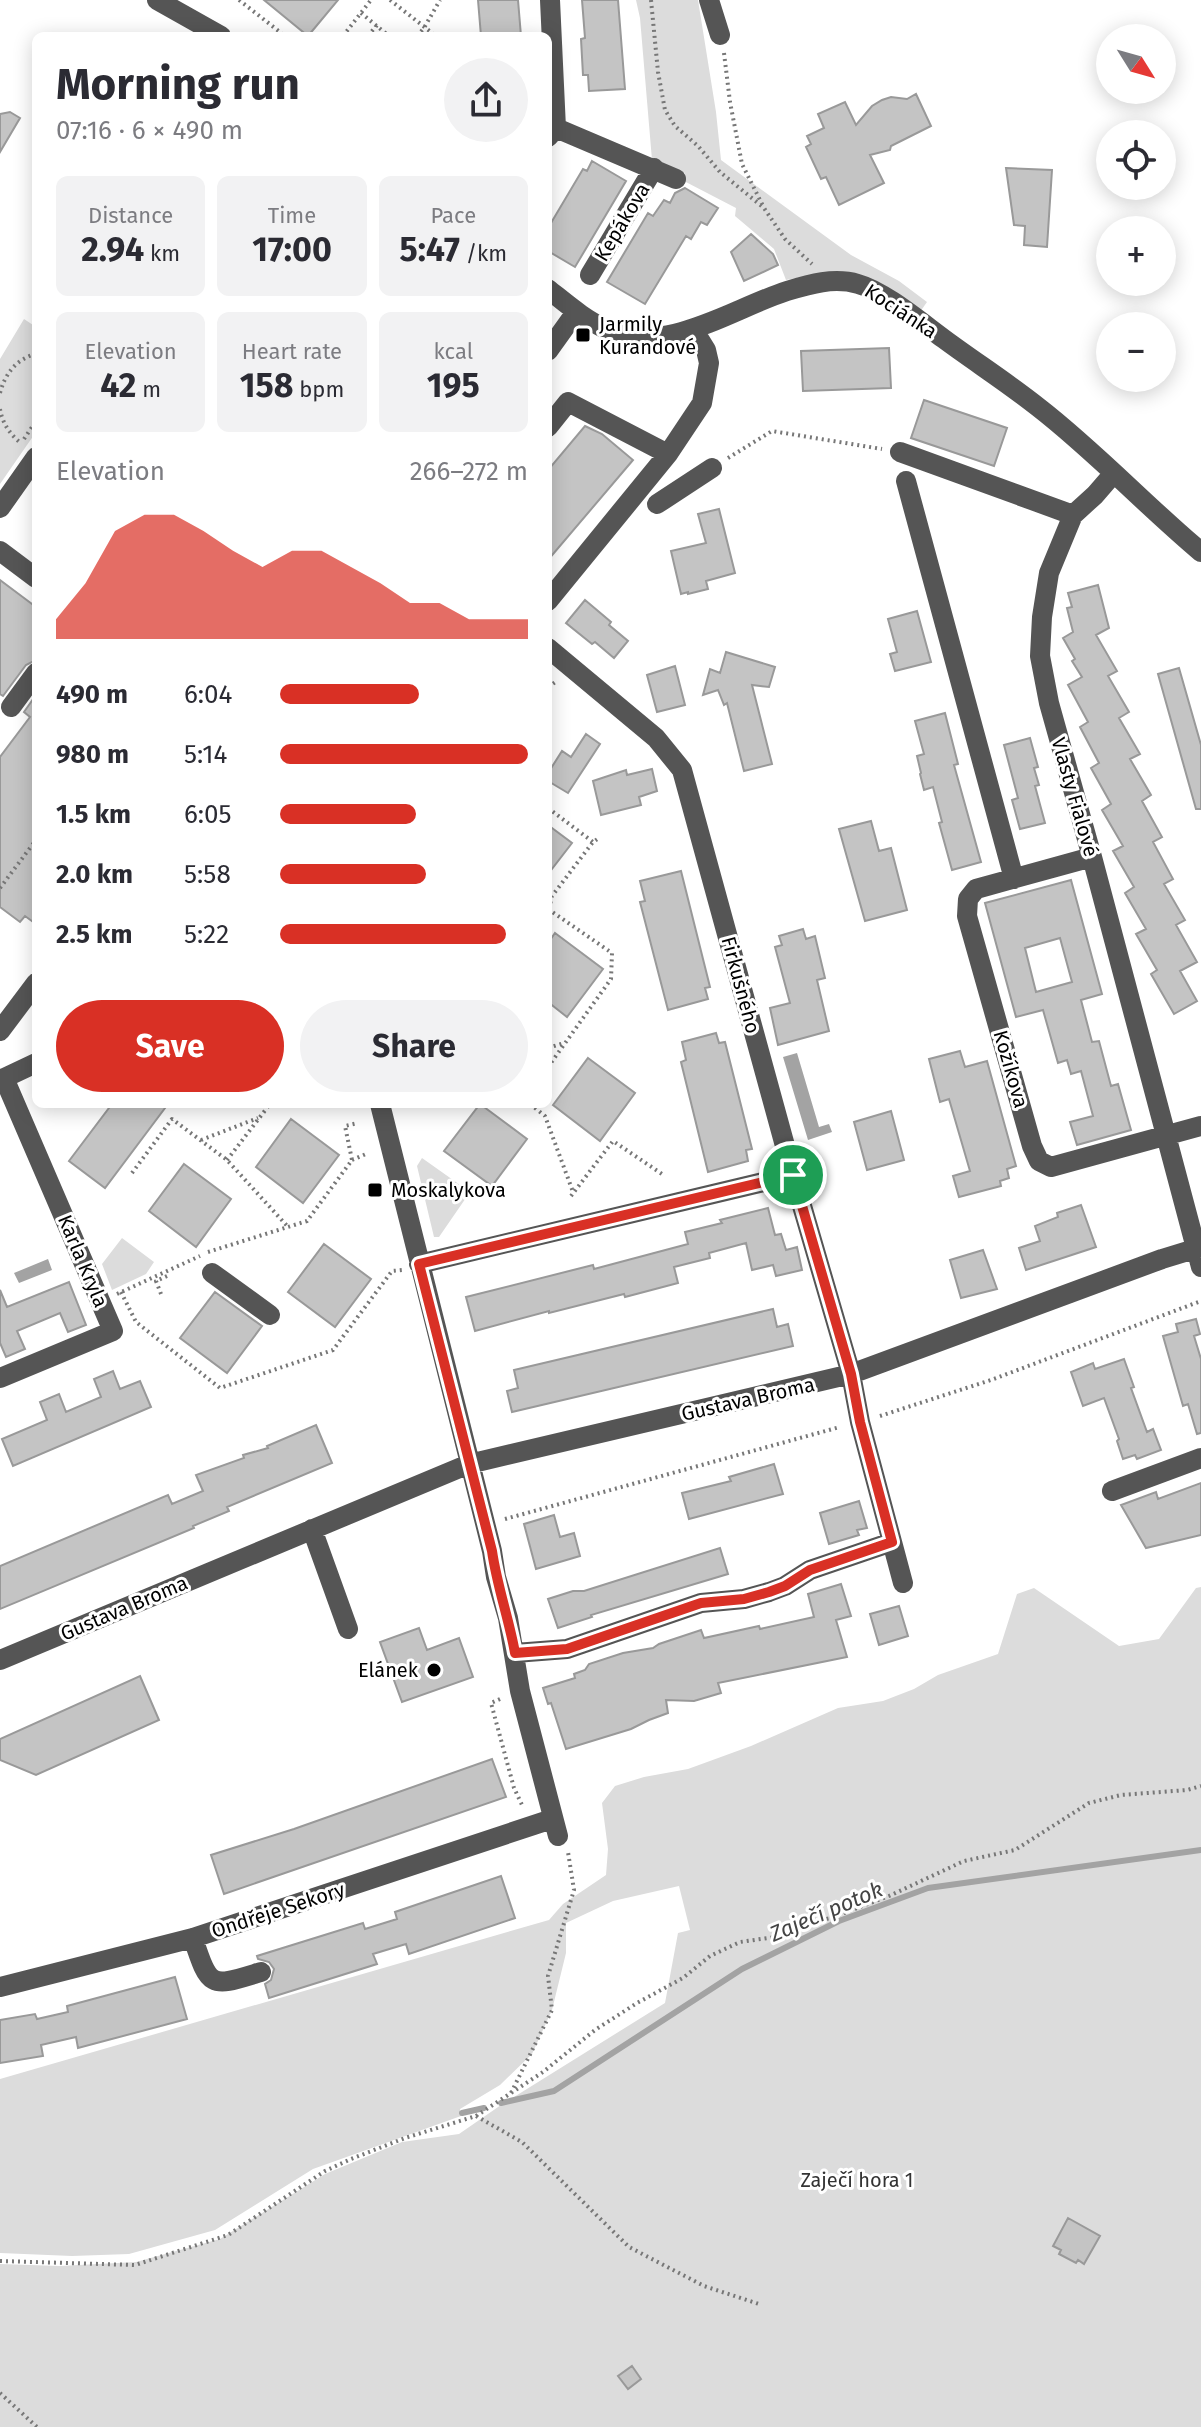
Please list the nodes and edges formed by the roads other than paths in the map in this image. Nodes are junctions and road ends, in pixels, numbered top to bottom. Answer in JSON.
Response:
{"nodes":[{"id":1,"x":157,"y":0,"type":"edge"},
{"id":2,"x":550,"y":0,"type":"edge"},
{"id":3,"x":709,"y":0,"type":"edge"},
{"id":4,"x":214,"y":32,"type":"edge"},
{"id":5,"x":550,"y":32,"type":"edge"},
{"id":6,"x":720,"y":35,"type":"road end"},
{"id":7,"x":552,"y":132,"type":"edge"},
{"id":8,"x":654,"y":168,"type":"junction"},
{"id":9,"x":676,"y":179,"type":"dead end"},
{"id":10,"x":590,"y":275,"type":"dead end"},
{"id":11,"x":552,"y":292,"type":"edge"},
{"id":12,"x":576,"y":312,"type":"junction"},
{"id":13,"x":693,"y":329,"type":"junction"},
{"id":14,"x":552,"y":345,"type":"edge"},
{"id":15,"x":552,"y":422,"type":"edge"},
{"id":16,"x":32,"y":452,"type":"edge"},
{"id":17,"x":900,"y":452,"type":"road end"},
{"id":18,"x":668,"y":454,"type":"junction"},
{"id":19,"x":712,"y":468,"type":"road end"},
{"id":20,"x":1114,"y":473,"type":"junction"},
{"id":21,"x":906,"y":481,"type":"dead end"},
{"id":22,"x":657,"y":504,"type":"dead end"},
{"id":23,"x":0,"y":508,"type":"edge"},
{"id":24,"x":1073,"y":515,"type":"junction"},
{"id":25,"x":0,"y":551,"type":"edge"},
{"id":26,"x":1201,"y":552,"type":"edge"},
{"id":27,"x":32,"y":575,"type":"edge"},
{"id":28,"x":552,"y":596,"type":"edge"},
{"id":29,"x":552,"y":651,"type":"edge"},
{"id":30,"x":32,"y":678,"type":"edge"},
{"id":31,"x":11,"y":707,"type":"dead end"},
{"id":32,"x":1092,"y":857,"type":"junction"},
{"id":33,"x":1014,"y":879,"type":"junction"},
{"id":34,"x":32,"y":988,"type":"edge"},
{"id":35,"x":0,"y":1031,"type":"edge"},
{"id":36,"x":32,"y":1065,"type":"edge"},
{"id":37,"x":2,"y":1079,"type":"edge"},
{"id":38,"x":381,"y":1108,"type":"edge"},
{"id":39,"x":1201,"y":1126,"type":"edge"},
{"id":40,"x":1166,"y":1136,"type":"junction"},
{"id":41,"x":793,"y":1175,"type":"junction"},
{"id":42,"x":1199,"y":1254,"type":"edge"},
{"id":43,"x":412,"y":1267,"type":"junction"},
{"id":44,"x":212,"y":1273,"type":"dead end"},
{"id":45,"x":270,"y":1315,"type":"dead end"},
{"id":46,"x":851,"y":1374,"type":"junction"},
{"id":47,"x":0,"y":1378,"type":"edge"},
{"id":48,"x":1201,"y":1458,"type":"edge"},
{"id":49,"x":469,"y":1464,"type":"junction"},
{"id":50,"x":1112,"y":1491,"type":"dead end"},
{"id":51,"x":312,"y":1529,"type":"junction"},
{"id":52,"x":892,"y":1542,"type":"junction"},
{"id":53,"x":903,"y":1583,"type":"dead end"},
{"id":54,"x":348,"y":1629,"type":"dead end"},
{"id":55,"x":515,"y":1653,"type":"junction"},
{"id":56,"x":0,"y":1660,"type":"edge"},
{"id":57,"x":193,"y":1938,"type":"junction"},
{"id":58,"x":261,"y":1972,"type":"dead end"},
{"id":59,"x":0,"y":1987,"type":"edge"}],
"edges":[{"from":1,"to":4,"type":"street"},
{"from":2,"to":5,"type":"street"},
{"from":3,"to":6,"type":"street"},
{"from":7,"to":8,"type":"street","name":"Kepákova"},
{"from":8,"to":9,"type":"street","name":"Kepákova"},
{"from":8,"to":10,"type":"street","name":"Kepákova"},
{"from":11,"to":12,"type":"street","name":"Kociánka"},
{"from":12,"to":13,"type":"street","name":"Kociánka"},
{"from":12,"to":14,"type":"street"},
{"from":13,"to":18,"type":"street"},
{"from":13,"to":20,"type":"street","name":"Kociánka"},
{"from":15,"to":18,"type":"street"},
{"from":16,"to":23,"type":"street"},
{"from":17,"to":24,"type":"street"},
{"from":18,"to":28,"type":"street"},
{"from":19,"to":22,"type":"street"},
{"from":20,"to":24,"type":"street","name":"Vlasty Fialové"},
{"from":20,"to":26,"type":"street","name":"Kociánka"},
{"from":21,"to":33,"type":"street"},
{"from":24,"to":32,"type":"street","name":"Vlasty Fialové"},
{"from":25,"to":27,"type":"street"},
{"from":29,"to":41,"type":"street","name":"Firkušného"},
{"from":30,"to":31,"type":"street"},
{"from":32,"to":33,"type":"street","name":"Kožíkova"},
{"from":32,"to":40,"type":"street","name":"Vlasty Fialové"},
{"from":33,"to":40,"type":"street","name":"Kožíkova"},
{"from":34,"to":35,"type":"street"},
{"from":36,"to":37,"type":"street"},
{"from":37,"to":47,"type":"street","name":"Karla Kryla"},
{"from":38,"to":43,"type":"street"},
{"from":39,"to":40,"type":"street"},
{"from":40,"to":42,"type":"street","name":"Vlasty Fialové"},
{"from":41,"to":43,"type":"street"},
{"from":41,"to":46,"type":"street","name":"Firkušného"},
{"from":42,"to":46,"type":"street","name":"Gustava Broma"},
{"from":43,"to":49,"type":"street"},
{"from":44,"to":45,"type":"street"},
{"from":46,"to":49,"type":"street","name":"Gustava Broma"},
{"from":46,"to":52,"type":"street"},
{"from":48,"to":50,"type":"street"},
{"from":49,"to":51,"type":"street","name":"Gustava Broma"},
{"from":49,"to":55,"type":"street"},
{"from":51,"to":54,"type":"street"},
{"from":51,"to":56,"type":"street","name":"Gustava Broma"},
{"from":52,"to":53,"type":"street"},
{"from":52,"to":55,"type":"street"},
{"from":55,"to":57,"type":"street","name":"Ondřeje Sekory"},
{"from":57,"to":58,"type":"street"},
{"from":57,"to":59,"type":"street","name":"Ondřeje Sekory"}]}
